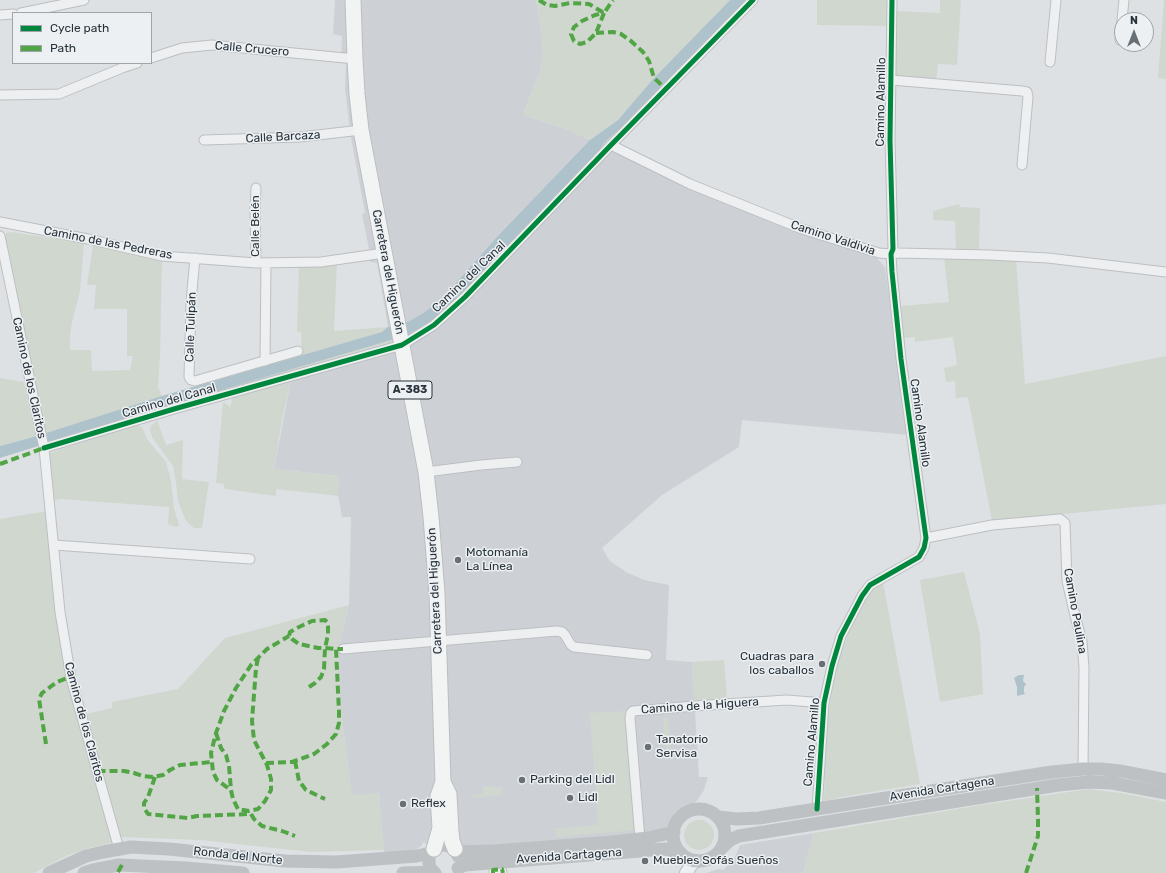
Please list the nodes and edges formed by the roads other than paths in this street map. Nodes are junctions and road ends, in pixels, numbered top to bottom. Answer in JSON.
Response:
{"nodes":[{"id":1,"x":84,"y":0,"type":"edge"},
{"id":2,"x":353,"y":0,"type":"edge"},
{"id":3,"x":753,"y":0,"type":"edge"},
{"id":4,"x":892,"y":0,"type":"edge"},
{"id":5,"x":1056,"y":0,"type":"edge"},
{"id":6,"x":1124,"y":0,"type":"edge"},
{"id":7,"x":26,"y":12,"type":"edge"},
{"id":8,"x":1123,"y":12,"type":"edge"},
{"id":9,"x":12,"y":14,"type":"edge"},
{"id":10,"x":0,"y":15,"type":"edge"},
{"id":11,"x":152,"y":58,"type":"edge"},
{"id":12,"x":355,"y":60,"type":"junction"},
{"id":13,"x":1050,"y":62,"type":"dead end"},
{"id":14,"x":134,"y":64,"type":"edge"},
{"id":15,"x":891,"y":80,"type":"junction"},
{"id":16,"x":0,"y":95,"type":"edge"},
{"id":17,"x":361,"y":130,"type":"junction"},
{"id":18,"x":204,"y":140,"type":"dead end"},
{"id":19,"x":611,"y":145,"type":"junction"},
{"id":20,"x":1022,"y":165,"type":"dead end"},
{"id":21,"x":256,"y":188,"type":"dead end"},
{"id":22,"x":0,"y":222,"type":"edge"},
{"id":23,"x":0,"y":236,"type":"edge"},
{"id":24,"x":384,"y":253,"type":"junction"},
{"id":25,"x":891,"y":254,"type":"junction"},
{"id":26,"x":195,"y":258,"type":"junction"},
{"id":27,"x":256,"y":263,"type":"junction"},
{"id":28,"x":266,"y":263,"type":"junction"},
{"id":29,"x":1166,"y":272,"type":"edge"},
{"id":30,"x":402,"y":345,"type":"junction"},
{"id":31,"x":298,"y":351,"type":"dead end"},
{"id":32,"x":266,"y":360,"type":"junction"},
{"id":33,"x":44,"y":448,"type":"junction"},
{"id":34,"x":517,"y":462,"type":"dead end"},
{"id":35,"x":426,"y":472,"type":"junction"},
{"id":36,"x":926,"y":538,"type":"junction"},
{"id":37,"x":54,"y":546,"type":"junction"},
{"id":38,"x":250,"y":559,"type":"dead end"},
{"id":39,"x":438,"y":641,"type":"junction"},
{"id":40,"x":343,"y":649,"type":"dead end"},
{"id":41,"x":647,"y":655,"type":"dead end"},
{"id":42,"x":824,"y":703,"type":"junction"},
{"id":43,"x":1083,"y":769,"type":"junction"},
{"id":44,"x":1166,"y":780,"type":"edge"},
{"id":45,"x":443,"y":782,"type":"junction"},
{"id":46,"x":1166,"y":793,"type":"edge"},
{"id":47,"x":817,"y":809,"type":"junction"},
{"id":48,"x":718,"y":817,"type":"junction"},
{"id":49,"x":674,"y":832,"type":"junction"},
{"id":50,"x":640,"y":839,"type":"junction"},
{"id":51,"x":723,"y":847,"type":"junction"},
{"id":52,"x":119,"y":849,"type":"junction"},
{"id":53,"x":432,"y":851,"type":"junction"},
{"id":54,"x":456,"y":851,"type":"junction"},
{"id":55,"x":688,"y":857,"type":"junction"},
{"id":56,"x":120,"y":869,"type":"edge"},
{"id":57,"x":455,"y":871,"type":"edge"},
{"id":58,"x":49,"y":873,"type":"edge"},
{"id":59,"x":84,"y":873,"type":"edge"},
{"id":60,"x":243,"y":873,"type":"edge"},
{"id":61,"x":403,"y":873,"type":"edge"},
{"id":62,"x":434,"y":873,"type":"edge"},
{"id":63,"x":493,"y":873,"type":"edge"},
{"id":64,"x":503,"y":873,"type":"edge"},
{"id":65,"x":685,"y":873,"type":"edge"}],
"edges":[{"from":1,"to":7,"type":"street"},
{"from":2,"to":12,"type":"main road","name":"Carretera del Higuerón","number":"A-383"},
{"from":3,"to":19,"type":"street","name":"Camino del Canal"},
{"from":4,"to":15,"type":"street","name":"Camino Alamillo"},
{"from":5,"to":13,"type":"street"},
{"from":6,"to":8,"type":"street"},
{"from":9,"to":10,"type":"street"},
{"from":11,"to":12,"type":"street","name":"Calle Crucero"},
{"from":12,"to":17,"type":"main road","name":"Carretera del Higuerón","number":"A-383"},
{"from":14,"to":16,"type":"street"},
{"from":15,"to":20,"type":"street"},
{"from":15,"to":25,"type":"street","name":"Camino Alamillo"},
{"from":17,"to":18,"type":"street","name":"Calle Barcaza"},
{"from":17,"to":24,"type":"main road","name":"Carretera del Higuerón","number":"A-383"},
{"from":19,"to":25,"type":"street","name":"Camino Valdivia"},
{"from":19,"to":30,"type":"street","name":"Camino del Canal"},
{"from":21,"to":27,"type":"street","name":"Calle Belén"},
{"from":22,"to":26,"type":"street","name":"Camino de las Pedreras"},
{"from":23,"to":33,"type":"street","name":"Camino de los Claritos"},
{"from":24,"to":28,"type":"street","name":"Camino de las Pedreras"},
{"from":24,"to":30,"type":"main road","name":"Carretera del Higuerón","number":"A-383"},
{"from":25,"to":29,"type":"street","name":"Camino Valdivia"},
{"from":25,"to":36,"type":"street","name":"Camino Alamillo"},
{"from":26,"to":27,"type":"street","name":"Camino de las Pedreras"},
{"from":26,"to":32,"type":"street","name":"Calle Tulipán"},
{"from":27,"to":28,"type":"street","name":"Camino de las Pedreras"},
{"from":28,"to":32,"type":"street"},
{"from":30,"to":33,"type":"street","name":"Camino del Canal"},
{"from":30,"to":35,"type":"main road","name":"Carretera del Higuerón","number":"A-383"},
{"from":31,"to":32,"type":"street"},
{"from":33,"to":37,"type":"street","name":"Camino de los Claritos"},
{"from":34,"to":35,"type":"street"},
{"from":35,"to":39,"type":"main road","name":"Carretera del Higuerón","number":"A-383"},
{"from":36,"to":42,"type":"street","name":"Camino Alamillo"},
{"from":36,"to":43,"type":"street","name":"Camino Paulina"},
{"from":37,"to":38,"type":"street"},
{"from":37,"to":52,"type":"street","name":"Camino de los Claritos"},
{"from":39,"to":40,"type":"street"},
{"from":39,"to":41,"type":"street"},
{"from":39,"to":45,"type":"main road","name":"Carretera del Higuerón","number":"A-383"},
{"from":42,"to":47,"type":"street","name":"Camino Alamillo"},
{"from":42,"to":50,"type":"street","name":"Camino de la Higuera"},
{"from":43,"to":44,"type":"main road","name":"Avenida Cartagena"},
{"from":43,"to":47,"type":"main road","name":"Avenida Cartagena"},
{"from":45,"to":53,"type":"main road","number":"A-383"},
{"from":45,"to":54,"type":"main road","number":"A-383"},
{"from":46,"to":51,"type":"main road","name":"Avenida Cartagena"},
{"from":47,"to":48,"type":"main road","name":"Avenida Cartagena"},
{"from":48,"to":49,"type":"main road"},
{"from":48,"to":51,"type":"main road"},
{"from":49,"to":50,"type":"main road","name":"Avenida Cartagena"},
{"from":49,"to":55,"type":"main road"},
{"from":50,"to":54,"type":"main road","name":"Avenida Cartagena"},
{"from":51,"to":55,"type":"main road"},
{"from":52,"to":53,"type":"main road","name":"Ronda del Norte"},
{"from":52,"to":58,"type":"main road","name":"Ronda del Norte"},
{"from":53,"to":54,"type":"main road","name":"Avenida Cartagena"},
{"from":53,"to":62,"type":"main road"},
{"from":54,"to":57,"type":"main road"},
{"from":55,"to":57,"type":"main road","name":"Avenida Cartagena"},
{"from":55,"to":65,"type":"street"},
{"from":56,"to":59,"type":"main road","name":"Ronda del Norte"},
{"from":56,"to":60,"type":"main road","name":"Ronda del Norte"},
{"from":61,"to":62,"type":"main road"},
{"from":63,"to":64,"type":"street"}]}
